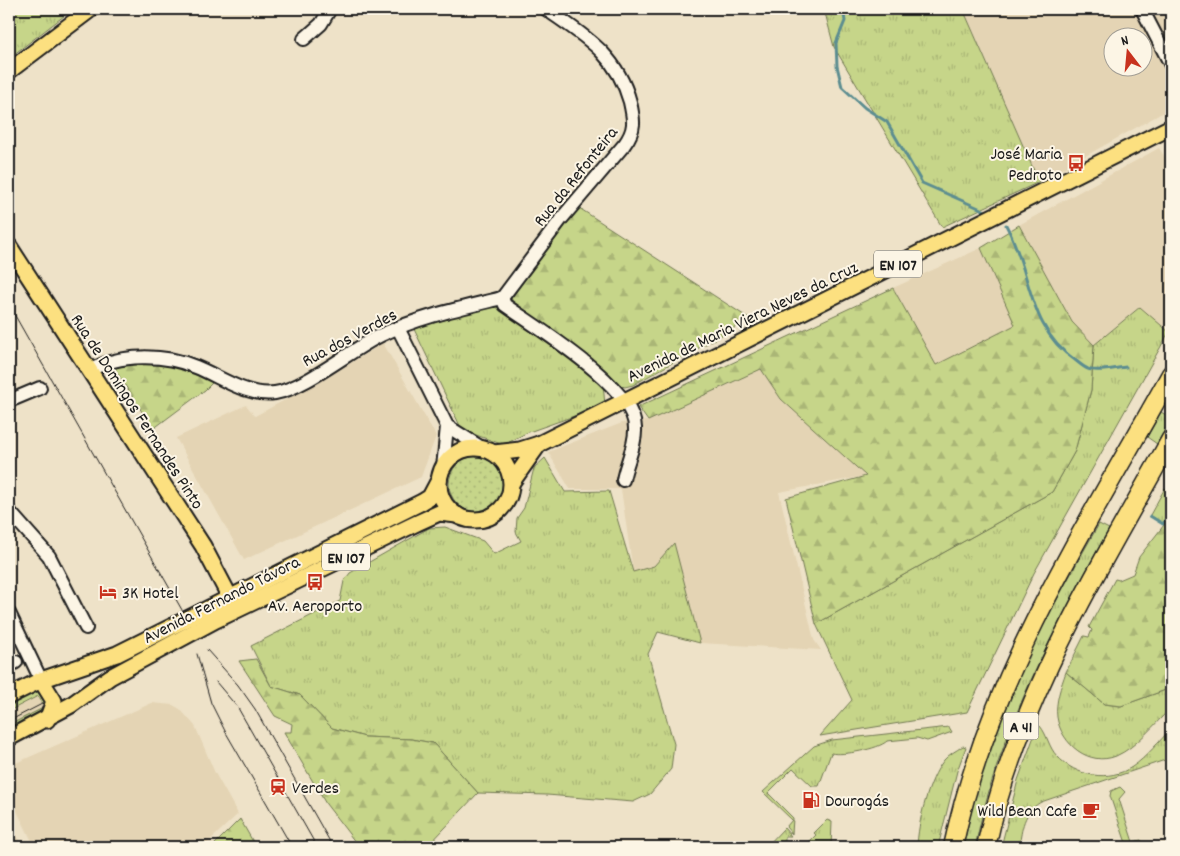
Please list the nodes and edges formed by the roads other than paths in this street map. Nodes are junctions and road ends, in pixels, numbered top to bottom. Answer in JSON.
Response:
{"nodes":[{"id":1,"x":91,"y":9,"type":"edge"},
{"id":2,"x":330,"y":9,"type":"edge"},
{"id":3,"x":546,"y":9,"type":"edge"},
{"id":4,"x":1142,"y":9,"type":"edge"},
{"id":5,"x":304,"y":39,"type":"dead end"},
{"id":6,"x":1171,"y":65,"type":"edge"},
{"id":7,"x":9,"y":70,"type":"edge"},
{"id":8,"x":1171,"y":127,"type":"edge"},
{"id":9,"x":9,"y":246,"type":"edge"},
{"id":10,"x":502,"y":298,"type":"junction"},
{"id":11,"x":398,"y":328,"type":"junction"},
{"id":12,"x":90,"y":371,"type":"junction"},
{"id":13,"x":1171,"y":374,"type":"edge"},
{"id":14,"x":40,"y":388,"type":"dead end"},
{"id":15,"x":9,"y":401,"type":"edge"},
{"id":16,"x":624,"y":401,"type":"junction"},
{"id":17,"x":447,"y":426,"type":"junction"},
{"id":18,"x":1171,"y":439,"type":"edge"},
{"id":19,"x":539,"y":444,"type":"junction"},
{"id":20,"x":488,"y":451,"type":"junction"},
{"id":21,"x":441,"y":474,"type":"junction"},
{"id":22,"x":623,"y":480,"type":"dead end"},
{"id":23,"x":512,"y":482,"type":"junction"},
{"id":24,"x":9,"y":511,"type":"edge"},
{"id":25,"x":457,"y":515,"type":"junction"},
{"id":26,"x":234,"y":604,"type":"junction"},
{"id":27,"x":9,"y":613,"type":"edge"},
{"id":28,"x":86,"y":628,"type":"dead end"},
{"id":29,"x":41,"y":680,"type":"junction"},
{"id":30,"x":9,"y":696,"type":"edge"},
{"id":31,"x":47,"y":720,"type":"junction"},
{"id":32,"x":9,"y":738,"type":"edge"},
{"id":33,"x":953,"y":847,"type":"edge"},
{"id":34,"x":986,"y":847,"type":"edge"}],
"edges":[{"from":1,"to":7,"type":"main road"},
{"from":2,"to":5,"type":"street"},
{"from":3,"to":10,"type":"street","name":"Rua da Refonteira"},
{"from":4,"to":6,"type":"street"},
{"from":8,"to":16,"type":"main road","name":"Avenida de Maria Viera Neves da Cruz","number":"EN 107"},
{"from":9,"to":12,"type":"main road","name":"Rua de Domingos Fernandes Pinto"},
{"from":10,"to":11,"type":"street","name":"Rua dos Verdes"},
{"from":10,"to":16,"type":"street"},
{"from":11,"to":12,"type":"street","name":"Rua dos Verdes"},
{"from":11,"to":17,"type":"street"},
{"from":12,"to":26,"type":"main road","name":"Rua de Domingos Fernandes Pinto"},
{"from":13,"to":33,"type":"highway","number":"A 41"},
{"from":14,"to":15,"type":"street"},
{"from":16,"to":19,"type":"main road","number":"EN 107"},
{"from":16,"to":22,"type":"street"},
{"from":17,"to":20,"type":"street"},
{"from":17,"to":21,"type":"street"},
{"from":18,"to":34,"type":"highway","number":"A 41"},
{"from":19,"to":20,"type":"main road","number":"EN 107"},
{"from":19,"to":23,"type":"main road","number":"EN 107"},
{"from":20,"to":21,"type":"main road","number":"EN 107"},
{"from":20,"to":23,"type":"main road"},
{"from":21,"to":25,"type":"main road"},
{"from":21,"to":26,"type":"main road","name":"Avenida Fernando Távora","number":"EN 107"},
{"from":23,"to":25,"type":"main road","number":"EN 107"},
{"from":24,"to":28,"type":"street"},
{"from":25,"to":26,"type":"main road","name":"Avenida Fernando Távora","number":"EN 107"},
{"from":26,"to":29,"type":"main road","name":"Avenida Fernando Távora","number":"EN 107"},
{"from":26,"to":31,"type":"main road","name":"Avenida Fernando Távora","number":"EN 107"},
{"from":27,"to":29,"type":"street"},
{"from":29,"to":30,"type":"main road","name":"Avenida Fernando Távora","number":"EN 107"},
{"from":29,"to":31,"type":"main road"},
{"from":31,"to":32,"type":"main road","name":"Avenida Fernando Távora","number":"EN 107"}]}
